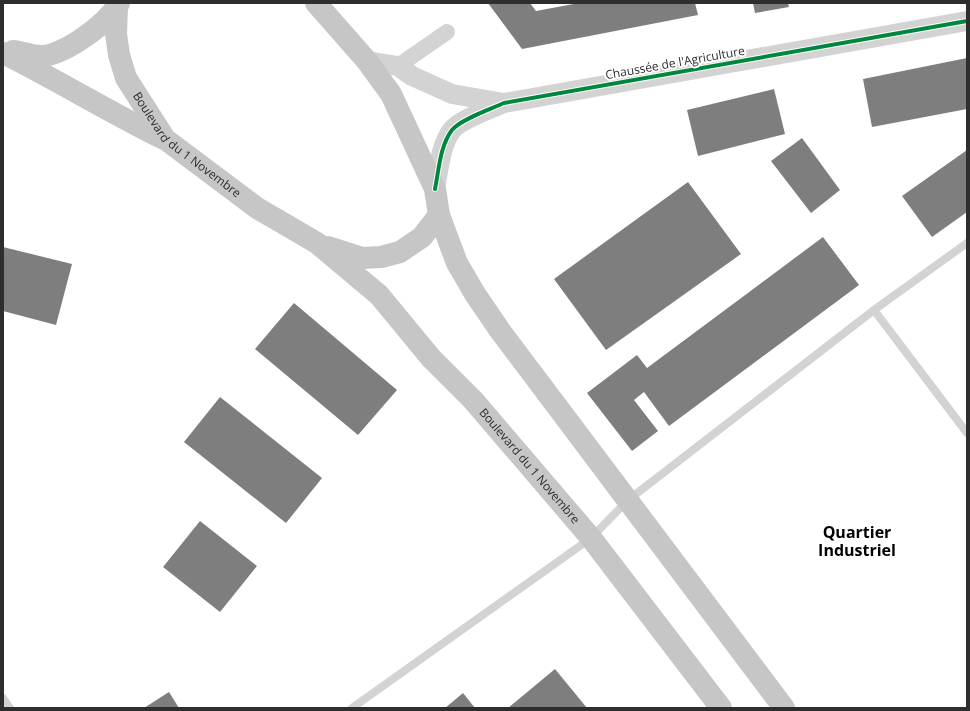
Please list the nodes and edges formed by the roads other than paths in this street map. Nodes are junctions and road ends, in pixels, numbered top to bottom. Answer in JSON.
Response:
{"nodes":[{"id":1,"x":316,"y":3,"type":"edge"},
{"id":2,"x":118,"y":4,"type":"edge"},
{"id":3,"x":967,"y":21,"type":"edge"},
{"id":4,"x":447,"y":32,"type":"dead end"},
{"id":5,"x":3,"y":49,"type":"edge"},
{"id":6,"x":3,"y":53,"type":"edge"},
{"id":7,"x":367,"y":61,"type":"junction"},
{"id":8,"x":398,"y":66,"type":"junction"},
{"id":9,"x":504,"y":103,"type":"junction"},
{"id":10,"x":165,"y":139,"type":"junction"},
{"id":11,"x":435,"y":189,"type":"junction"},
{"id":12,"x":439,"y":215,"type":"junction"},
{"id":13,"x":317,"y":243,"type":"junction"},
{"id":14,"x":967,"y":243,"type":"edge"},
{"id":15,"x":874,"y":310,"type":"junction"},
{"id":16,"x":967,"y":433,"type":"edge"},
{"id":17,"x":627,"y":501,"type":"junction"},
{"id":18,"x":591,"y":538,"type":"junction"},
{"id":19,"x":3,"y":698,"type":"edge"},
{"id":20,"x":10,"y":708,"type":"edge"},
{"id":21,"x":352,"y":708,"type":"edge"},
{"id":22,"x":721,"y":708,"type":"edge"},
{"id":23,"x":784,"y":708,"type":"edge"}],
"edges":[{"from":1,"to":7,"type":"main road"},
{"from":2,"to":5,"type":"main road"},
{"from":2,"to":10,"type":"main road","name":"Boulevard du 1 Novembre"},
{"from":3,"to":9,"type":"street","name":"Chaussée de l'Agriculture"},
{"from":4,"to":8,"type":"street"},
{"from":6,"to":10,"type":"main road"},
{"from":7,"to":8,"type":"street","name":"Chaussée de l'Agriculture"},
{"from":7,"to":11,"type":"main road"},
{"from":8,"to":9,"type":"street","name":"Chaussée de l'Agriculture"},
{"from":9,"to":11,"type":"street","name":"Chaussée de l'Agriculture"},
{"from":10,"to":13,"type":"main road","name":"Boulevard du 1 Novembre"},
{"from":11,"to":12,"type":"main road"},
{"from":12,"to":13,"type":"main road","name":"Boulevard du 1 Novembre"},
{"from":12,"to":17,"type":"main road"},
{"from":13,"to":18,"type":"main road","name":"Boulevard du 1 Novembre"},
{"from":14,"to":15,"type":"lane"},
{"from":15,"to":16,"type":"lane"},
{"from":15,"to":17,"type":"lane"},
{"from":17,"to":18,"type":"lane"},
{"from":17,"to":23,"type":"main road"},
{"from":18,"to":21,"type":"lane"},
{"from":18,"to":22,"type":"main road","name":"Boulevard du 1 Novembre"},
{"from":19,"to":20,"type":"lane"}]}
